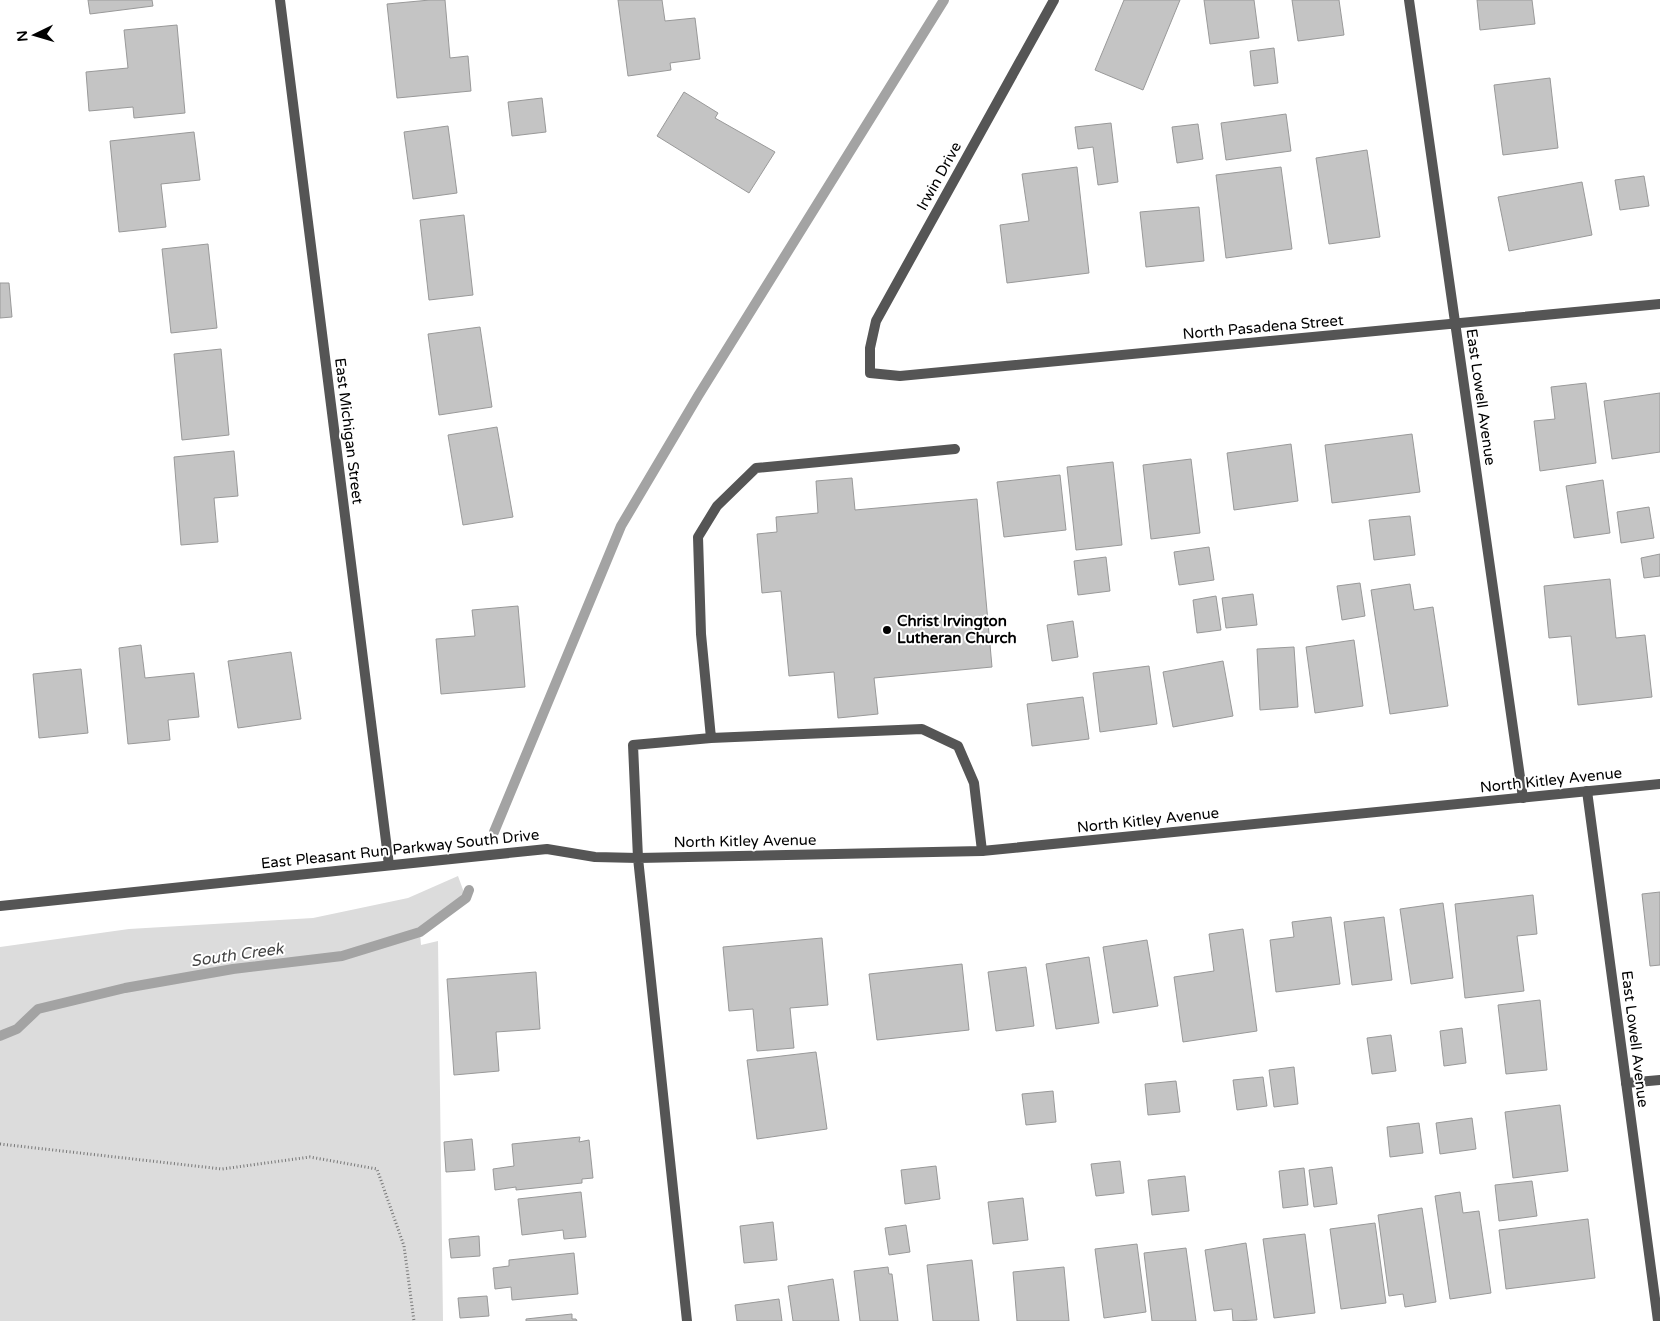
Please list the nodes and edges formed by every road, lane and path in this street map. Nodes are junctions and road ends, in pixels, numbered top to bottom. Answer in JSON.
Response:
{"nodes":[{"id":1,"x":280,"y":0,"type":"edge"},
{"id":2,"x":1054,"y":0,"type":"edge"},
{"id":3,"x":1409,"y":0,"type":"edge"},
{"id":4,"x":1660,"y":304,"type":"edge"},
{"id":5,"x":1456,"y":324,"type":"junction"},
{"id":6,"x":870,"y":373,"type":"joint"},
{"id":7,"x":955,"y":449,"type":"dead end"},
{"id":8,"x":711,"y":738,"type":"junction"},
{"id":9,"x":1660,"y":784,"type":"edge"},
{"id":10,"x":1587,"y":791,"type":"junction"},
{"id":11,"x":1523,"y":798,"type":"junction"},
{"id":12,"x":982,"y":852,"type":"junction"},
{"id":13,"x":638,"y":858,"type":"junction"},
{"id":14,"x":389,"y":865,"type":"junction"},
{"id":15,"x":0,"y":906,"type":"edge"},
{"id":16,"x":1660,"y":1080,"type":"edge"},
{"id":17,"x":1626,"y":1083,"type":"junction"},
{"id":18,"x":0,"y":1144,"type":"edge"},
{"id":19,"x":414,"y":1321,"type":"edge"},
{"id":20,"x":687,"y":1321,"type":"edge"},
{"id":21,"x":1658,"y":1321,"type":"edge"}],
"edges":[{"from":1,"to":14,"type":"street","name":"East Michigan Street"},
{"from":2,"to":6,"type":"street","name":"Irwin Drive"},
{"from":3,"to":5,"type":"street","name":"East Lowell Avenue"},
{"from":4,"to":5,"type":"street","name":"North Pasadena Street"},
{"from":5,"to":6,"type":"street","name":"North Pasadena Street"},
{"from":5,"to":11,"type":"street","name":"East Lowell Avenue"},
{"from":7,"to":8,"type":"street"},
{"from":8,"to":12,"type":"street"},
{"from":8,"to":13,"type":"street"},
{"from":9,"to":10,"type":"street","name":"North Kitley Avenue"},
{"from":10,"to":11,"type":"street","name":"North Kitley Avenue"},
{"from":10,"to":17,"type":"street","name":"East Lowell Avenue"},
{"from":11,"to":12,"type":"street","name":"North Kitley Avenue"},
{"from":12,"to":13,"type":"street","name":"North Kitley Avenue"},
{"from":13,"to":14,"type":"street","name":"East Pleasant Run Parkway South Drive"},
{"from":13,"to":20,"type":"street"},
{"from":14,"to":15,"type":"street","name":"East Pleasant Run Parkway South Drive"},
{"from":16,"to":17,"type":"street"},
{"from":17,"to":21,"type":"street","name":"East Lowell Avenue"},
{"from":18,"to":19,"type":"path"}]}
